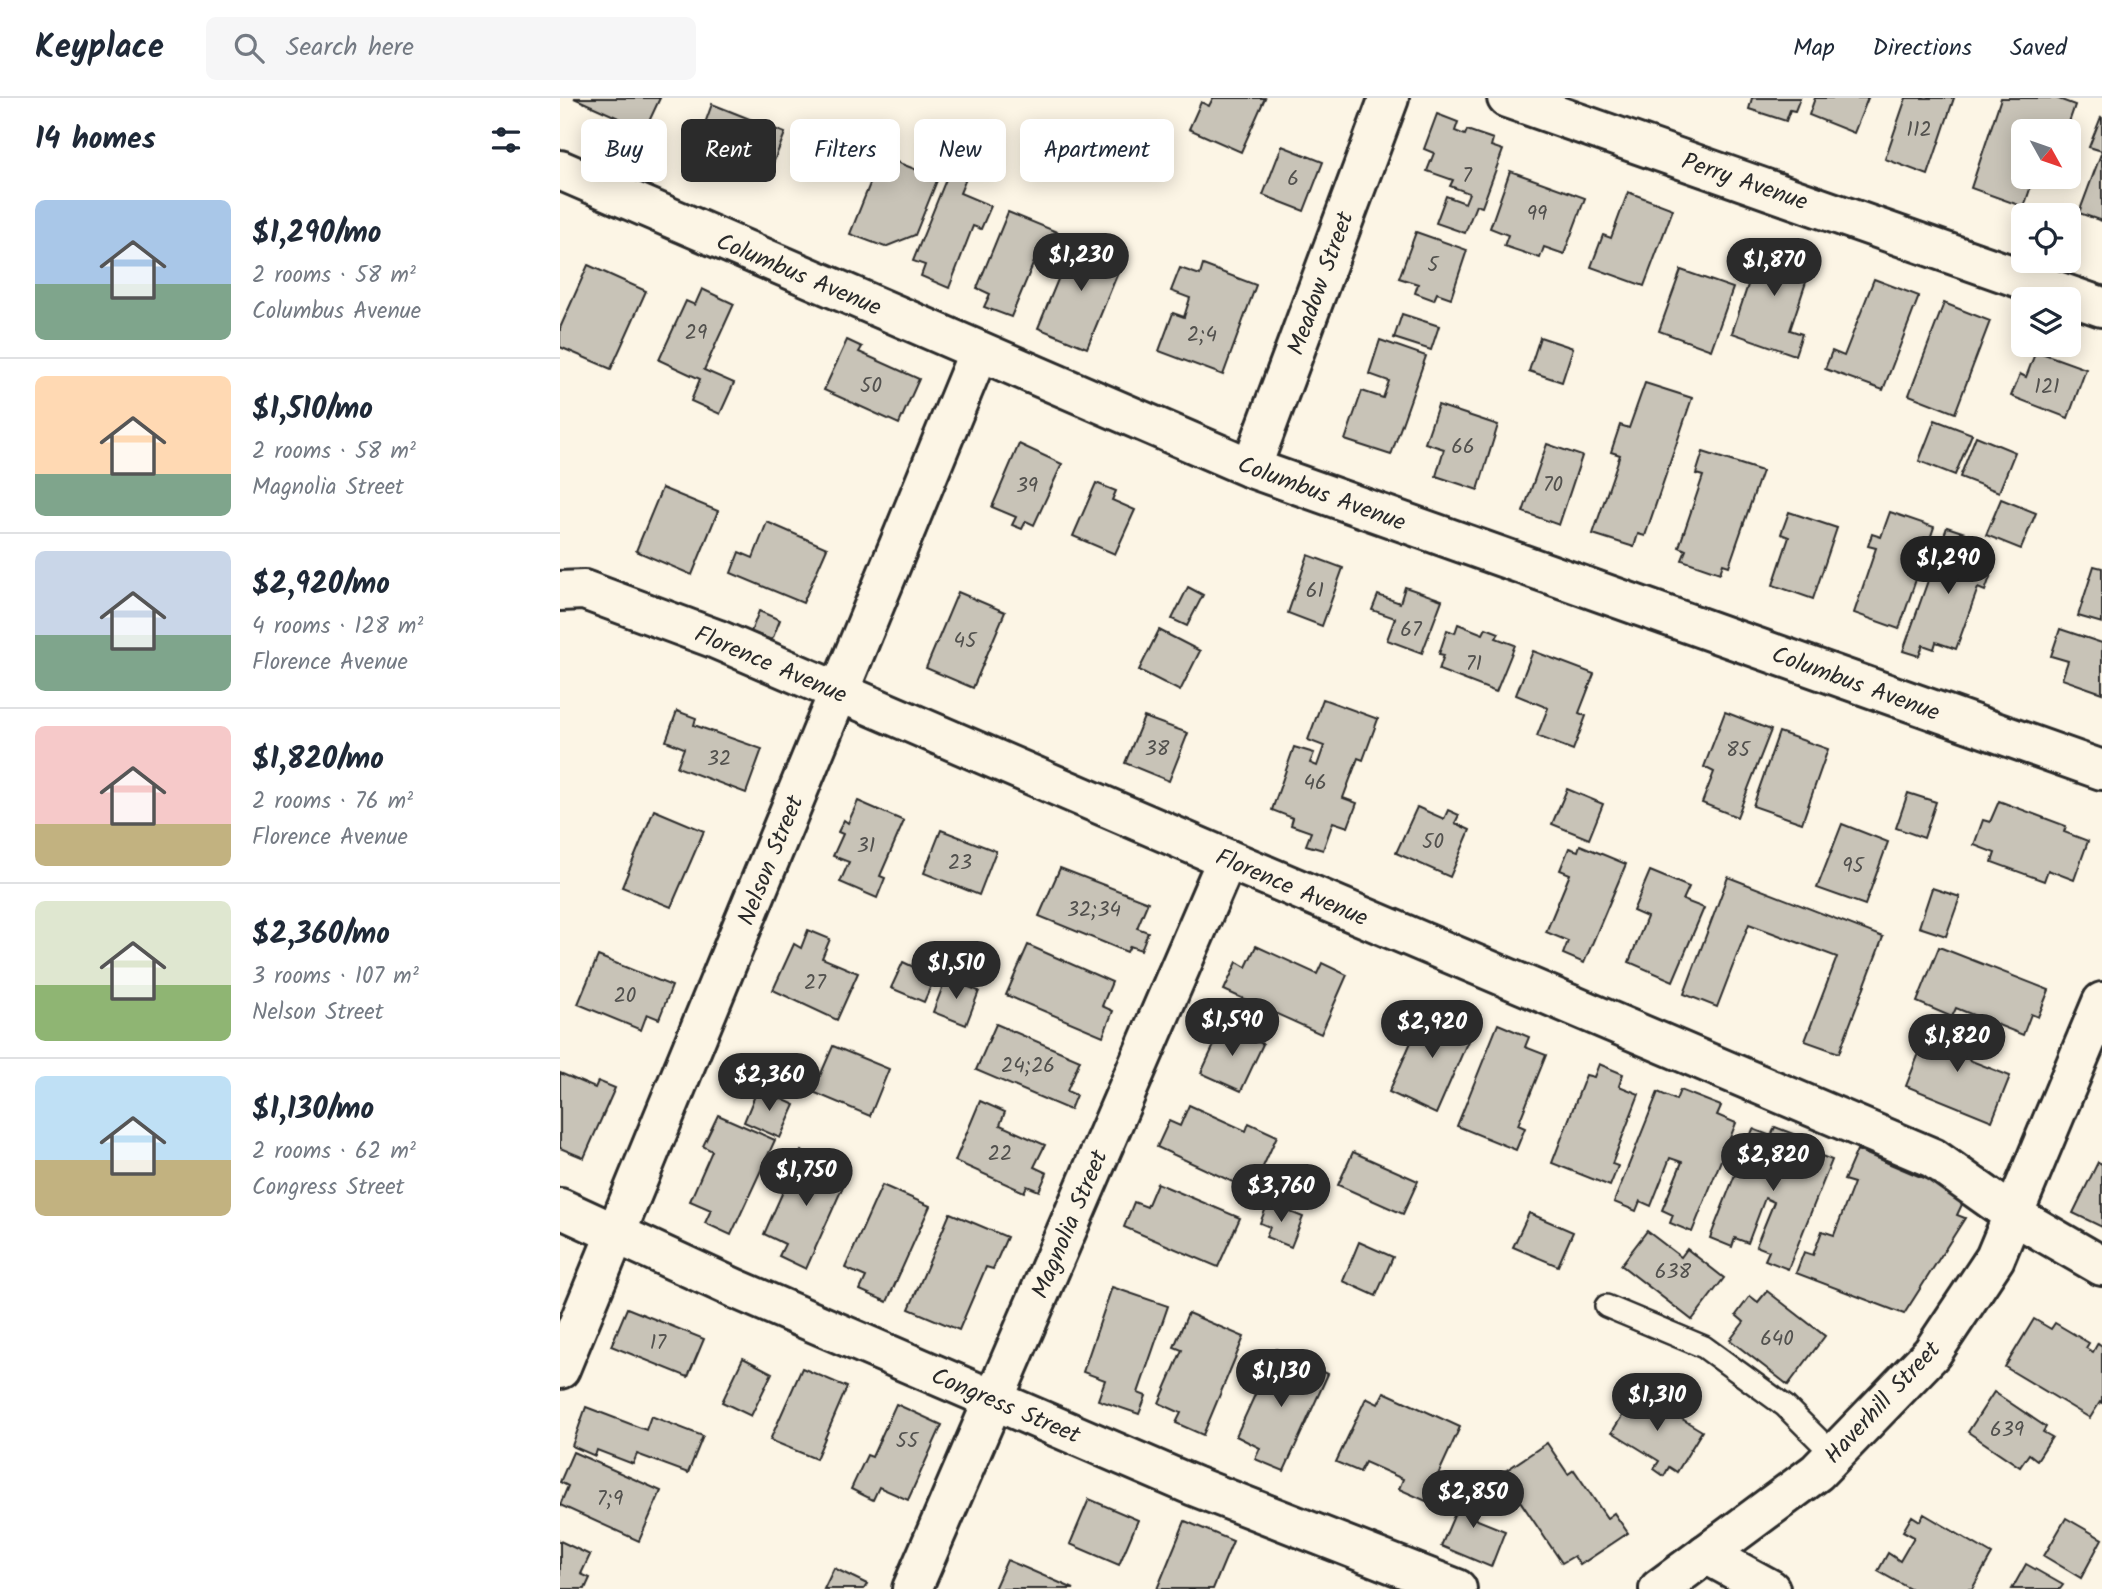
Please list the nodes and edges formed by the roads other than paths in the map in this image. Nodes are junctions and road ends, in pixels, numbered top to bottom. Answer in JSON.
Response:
{"nodes":[{"id":1,"x":1389,"y":98,"type":"edge"},
{"id":2,"x":1507,"y":98,"type":"edge"},
{"id":3,"x":560,"y":170,"type":"edge"},
{"id":4,"x":2102,"y":307,"type":"edge"},
{"id":5,"x":979,"y":351,"type":"junction"},
{"id":6,"x":1251,"y":468,"type":"junction"},
{"id":7,"x":560,"y":591,"type":"edge"},
{"id":8,"x":840,"y":692,"type":"junction"},
{"id":9,"x":2102,"y":770,"type":"edge"},
{"id":10,"x":1227,"y":859,"type":"junction"},
{"id":11,"x":2102,"y":1002,"type":"edge"},
{"id":12,"x":560,"y":1208,"type":"edge"},
{"id":13,"x":2012,"y":1214,"type":"junction"},
{"id":14,"x":616,"y":1234,"type":"junction"},
{"id":15,"x":2102,"y":1266,"type":"edge"},
{"id":16,"x":1606,"y":1306,"type":"dead end"},
{"id":17,"x":560,"y":1369,"type":"edge"},
{"id":18,"x":994,"y":1400,"type":"junction"},
{"id":19,"x":1834,"y":1455,"type":"junction"},
{"id":20,"x":1706,"y":1554,"type":"junction"},
{"id":21,"x":912,"y":1589,"type":"edge"},
{"id":22,"x":1457,"y":1589,"type":"edge"},
{"id":23,"x":1658,"y":1589,"type":"edge"},
{"id":24,"x":1770,"y":1589,"type":"edge"}],
"edges":[{"from":1,"to":6,"type":"street","name":"Meadow Street"},
{"from":2,"to":4,"type":"street","name":"Perry Avenue"},
{"from":3,"to":5,"type":"street","name":"Columbus Avenue"},
{"from":5,"to":6,"type":"street","name":"Columbus Avenue"},
{"from":5,"to":8,"type":"street","name":"Nelson Street"},
{"from":6,"to":9,"type":"street","name":"Columbus Avenue"},
{"from":7,"to":8,"type":"street","name":"Florence Avenue"},
{"from":8,"to":10,"type":"street","name":"Florence Avenue"},
{"from":8,"to":14,"type":"street","name":"Nelson Street"},
{"from":10,"to":13,"type":"street","name":"Florence Avenue"},
{"from":10,"to":18,"type":"street","name":"Magnolia Street"},
{"from":11,"to":13,"type":"street","name":"Haverhill Street"},
{"from":12,"to":14,"type":"street","name":"Congress Street"},
{"from":13,"to":15,"type":"street","name":"Florence Avenue"},
{"from":13,"to":19,"type":"street","name":"Haverhill Street"},
{"from":14,"to":17,"type":"street","name":"Nelson Street"},
{"from":14,"to":18,"type":"street","name":"Congress Street"},
{"from":16,"to":19,"type":"lane"},
{"from":18,"to":21,"type":"street","name":"Magnolia Street"},
{"from":18,"to":22,"type":"street","name":"Congress Street"},
{"from":19,"to":20,"type":"street","name":"Haverhill Street"},
{"from":20,"to":23,"type":"street","name":"Haverhill Street"},
{"from":20,"to":24,"type":"street"}]}
